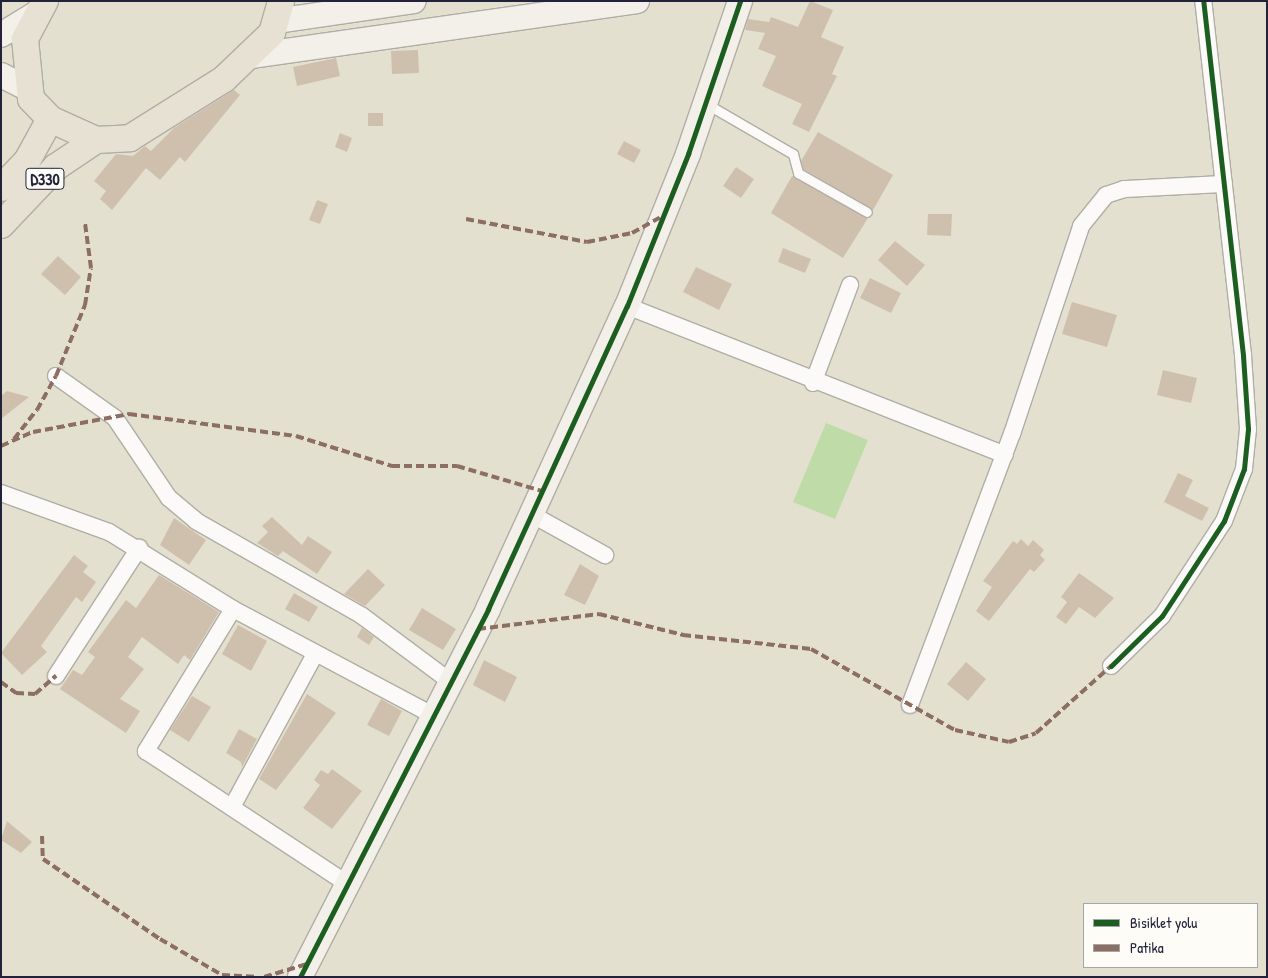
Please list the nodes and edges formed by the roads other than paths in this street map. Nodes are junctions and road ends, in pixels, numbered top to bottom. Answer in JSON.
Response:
{"nodes":[{"id":1,"x":414,"y":1,"type":"edge"},
{"id":2,"x":637,"y":1,"type":"edge"},
{"id":3,"x":740,"y":1,"type":"edge"},
{"id":4,"x":1203,"y":1,"type":"edge"},
{"id":5,"x":41,"y":7,"type":"edge"},
{"id":6,"x":278,"y":11,"type":"edge"},
{"id":7,"x":1,"y":35,"type":"edge"},
{"id":8,"x":251,"y":56,"type":"junction"},
{"id":9,"x":1,"y":75,"type":"edge"},
{"id":10,"x":30,"y":89,"type":"junction"},
{"id":11,"x":705,"y":103,"type":"junction"},
{"id":12,"x":50,"y":118,"type":"junction"},
{"id":13,"x":96,"y":140,"type":"junction"},
{"id":14,"x":1224,"y":184,"type":"junction"},
{"id":15,"x":1,"y":188,"type":"edge"},
{"id":16,"x":867,"y":212,"type":"dead end"},
{"id":17,"x":1,"y":225,"type":"edge"},
{"id":18,"x":850,"y":284,"type":"dead end"},
{"id":19,"x":627,"y":306,"type":"junction"},
{"id":20,"x":56,"y":376,"type":"dead end"},
{"id":21,"x":813,"y":383,"type":"junction"},
{"id":22,"x":1004,"y":455,"type":"junction"},
{"id":23,"x":1,"y":493,"type":"edge"},
{"id":24,"x":531,"y":514,"type":"junction"},
{"id":25,"x":139,"y":548,"type":"junction"},
{"id":26,"x":605,"y":555,"type":"dead end"},
{"id":27,"x":233,"y":609,"type":"junction"},
{"id":28,"x":315,"y":654,"type":"junction"},
{"id":29,"x":1111,"y":666,"type":"dead end"},
{"id":30,"x":56,"y":676,"type":"dead end"},
{"id":31,"x":451,"y":682,"type":"junction"},
{"id":32,"x":910,"y":705,"type":"dead end"},
{"id":33,"x":434,"y":716,"type":"junction"},
{"id":34,"x":232,"y":808,"type":"junction"},
{"id":35,"x":348,"y":884,"type":"junction"},
{"id":36,"x":300,"y":977,"type":"edge"}],
"edges":[{"from":1,"to":6,"type":"street"},
{"from":2,"to":8,"type":"street"},
{"from":3,"to":11,"type":"street"},
{"from":4,"to":14,"type":"street"},
{"from":5,"to":7,"type":"street"},
{"from":5,"to":10,"type":"main road"},
{"from":6,"to":8,"type":"main road"},
{"from":8,"to":13,"type":"main road"},
{"from":9,"to":10,"type":"street"},
{"from":10,"to":12,"type":"main road"},
{"from":11,"to":16,"type":"lane"},
{"from":11,"to":19,"type":"street"},
{"from":12,"to":13,"type":"main road"},
{"from":12,"to":15,"type":"main road","number":"D330"},
{"from":13,"to":17,"type":"main road","number":"D330"},
{"from":14,"to":22,"type":"street"},
{"from":14,"to":29,"type":"street"},
{"from":18,"to":21,"type":"street"},
{"from":19,"to":21,"type":"street"},
{"from":19,"to":24,"type":"street"},
{"from":20,"to":31,"type":"street"},
{"from":21,"to":22,"type":"street"},
{"from":22,"to":32,"type":"street"},
{"from":23,"to":25,"type":"street"},
{"from":24,"to":26,"type":"street"},
{"from":24,"to":31,"type":"street"},
{"from":25,"to":27,"type":"street"},
{"from":25,"to":30,"type":"street"},
{"from":27,"to":28,"type":"street"},
{"from":27,"to":34,"type":"street"},
{"from":28,"to":33,"type":"street"},
{"from":28,"to":34,"type":"street"},
{"from":31,"to":33,"type":"street"},
{"from":33,"to":35,"type":"street"},
{"from":34,"to":35,"type":"street"},
{"from":35,"to":36,"type":"street"}]}
